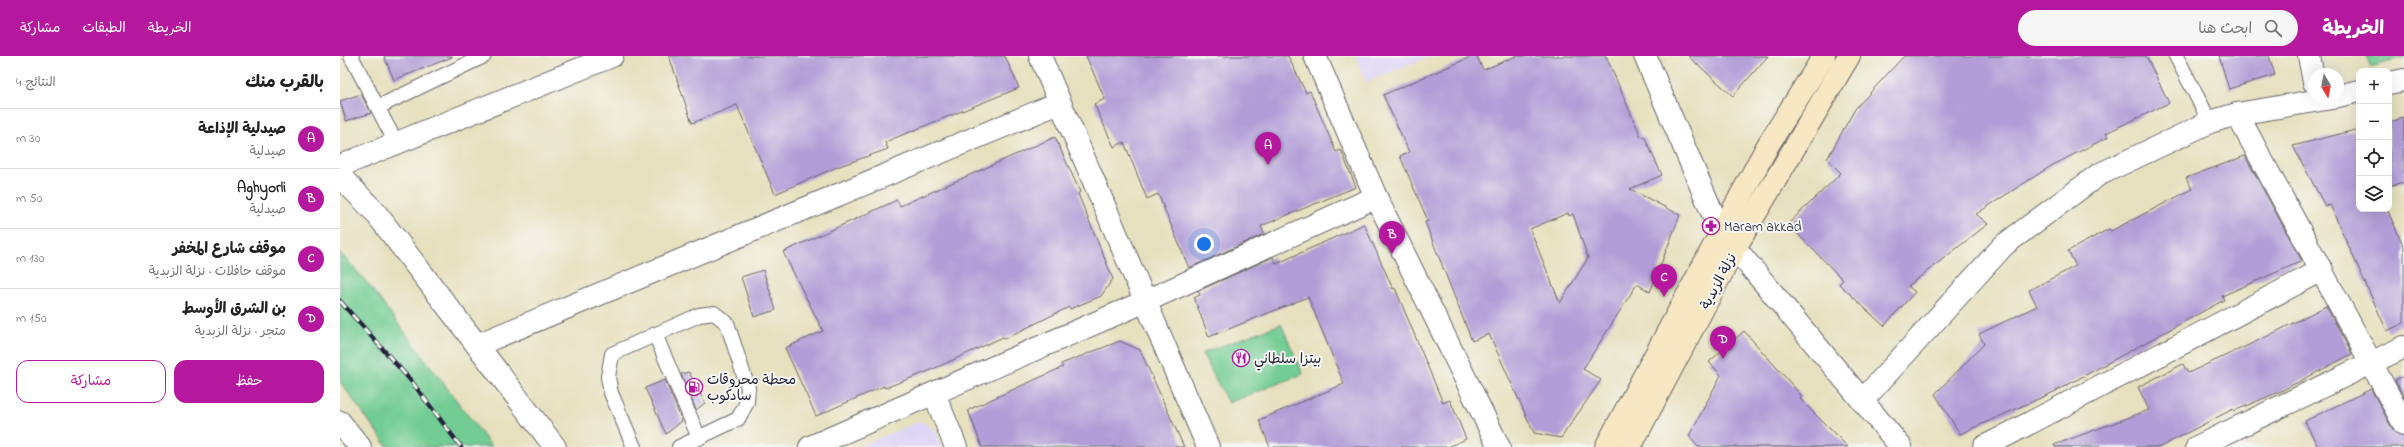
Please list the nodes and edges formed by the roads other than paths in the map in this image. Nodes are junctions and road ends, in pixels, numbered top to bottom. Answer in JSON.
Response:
{"nodes":[{"id":1,"x":351,"y":56,"type":"edge"},
{"id":2,"x":484,"y":56,"type":"edge"},
{"id":3,"x":612,"y":56,"type":"edge"},
{"id":4,"x":1040,"y":56,"type":"edge"},
{"id":5,"x":1315,"y":56,"type":"edge"},
{"id":6,"x":1645,"y":56,"type":"edge"},
{"id":7,"x":1824,"y":56,"type":"edge"},
{"id":8,"x":1849,"y":56,"type":"edge"},
{"id":9,"x":2176,"y":56,"type":"edge"},
{"id":10,"x":2309,"y":56,"type":"edge"},
{"id":11,"x":2314,"y":68,"type":"edge"},
{"id":12,"x":2404,"y":80,"type":"edge"},
{"id":13,"x":2392,"y":82,"type":"edge"},
{"id":14,"x":2356,"y":91,"type":"edge"},
{"id":15,"x":2344,"y":93,"type":"edge"},
{"id":16,"x":2308,"y":98,"type":"edge"},
{"id":17,"x":1059,"y":103,"type":"junction"},
{"id":18,"x":378,"y":107,"type":"junction"},
{"id":19,"x":2236,"y":114,"type":"junction"},
{"id":20,"x":2210,"y":122,"type":"junction"},
{"id":21,"x":396,"y":143,"type":"junction"},
{"id":22,"x":340,"y":166,"type":"edge"},
{"id":23,"x":340,"y":176,"type":"edge"},
{"id":24,"x":1376,"y":197,"type":"junction"},
{"id":25,"x":1728,"y":240,"type":"junction"},
{"id":26,"x":2322,"y":270,"type":"junction"},
{"id":27,"x":1146,"y":301,"type":"junction"},
{"id":28,"x":655,"y":334,"type":"junction"},
{"id":29,"x":477,"y":345,"type":"junction"},
{"id":30,"x":2404,"y":347,"type":"edge"},
{"id":31,"x":2372,"y":362,"type":"junction"},
{"id":32,"x":934,"y":393,"type":"junction"},
{"id":33,"x":1862,"y":401,"type":"junction"},
{"id":34,"x":340,"y":422,"type":"edge"},
{"id":35,"x":2404,"y":424,"type":"edge"},
{"id":36,"x":699,"y":438,"type":"junction"},
{"id":37,"x":2211,"y":444,"type":"edge"},
{"id":38,"x":360,"y":447,"type":"edge"},
{"id":39,"x":555,"y":447,"type":"edge"},
{"id":40,"x":634,"y":447,"type":"edge"},
{"id":41,"x":679,"y":447,"type":"edge"},
{"id":42,"x":810,"y":447,"type":"edge"},
{"id":43,"x":956,"y":447,"type":"edge"},
{"id":44,"x":1208,"y":447,"type":"edge"},
{"id":45,"x":1499,"y":447,"type":"edge"},
{"id":46,"x":1606,"y":447,"type":"edge"},
{"id":47,"x":1630,"y":447,"type":"edge"},
{"id":48,"x":1901,"y":447,"type":"edge"},
{"id":49,"x":1984,"y":447,"type":"edge"}],
"edges":[{"from":1,"to":18,"type":"lane"},
{"from":2,"to":18,"type":"lane"},
{"from":3,"to":21,"type":"street"},
{"from":4,"to":17,"type":"street"},
{"from":5,"to":24,"type":"street"},
{"from":6,"to":25,"type":"street"},
{"from":7,"to":25,"type":"main road","name":"نزلة الزبدية"},
{"from":8,"to":25,"type":"main road","name":"نزلة الزبدية"},
{"from":9,"to":20,"type":"lane"},
{"from":10,"to":11,"type":"street"},
{"from":12,"to":13,"type":"street"},
{"from":14,"to":15,"type":"street"},
{"from":16,"to":19,"type":"street"},
{"from":17,"to":27,"type":"street"},
{"from":17,"to":29,"type":"street"},
{"from":18,"to":21,"type":"lane"},
{"from":19,"to":20,"type":"street"},
{"from":19,"to":26,"type":"street"},
{"from":20,"to":33,"type":"street"},
{"from":21,"to":22,"type":"street"},
{"from":23,"to":29,"type":"street"},
{"from":24,"to":27,"type":"street"},
{"from":24,"to":45,"type":"street"},
{"from":25,"to":33,"type":"street"},
{"from":25,"to":46,"type":"main road","name":"نزلة الزبدية"},
{"from":25,"to":47,"type":"main road","name":"نزلة الزبدية"},
{"from":26,"to":31,"type":"street"},
{"from":26,"to":49,"type":"street"},
{"from":27,"to":32,"type":"street"},
{"from":27,"to":44,"type":"street"},
{"from":28,"to":36,"type":"lane"},
{"from":28,"to":36,"type":"lane"},
{"from":28,"to":40,"type":"lane"},
{"from":29,"to":39,"type":"street"},
{"from":30,"to":31,"type":"street"},
{"from":31,"to":35,"type":"street"},
{"from":31,"to":37,"type":"street"},
{"from":32,"to":42,"type":"street"},
{"from":32,"to":43,"type":"street"},
{"from":33,"to":48,"type":"street"},
{"from":34,"to":38,"type":"street"},
{"from":36,"to":41,"type":"lane"}]}
